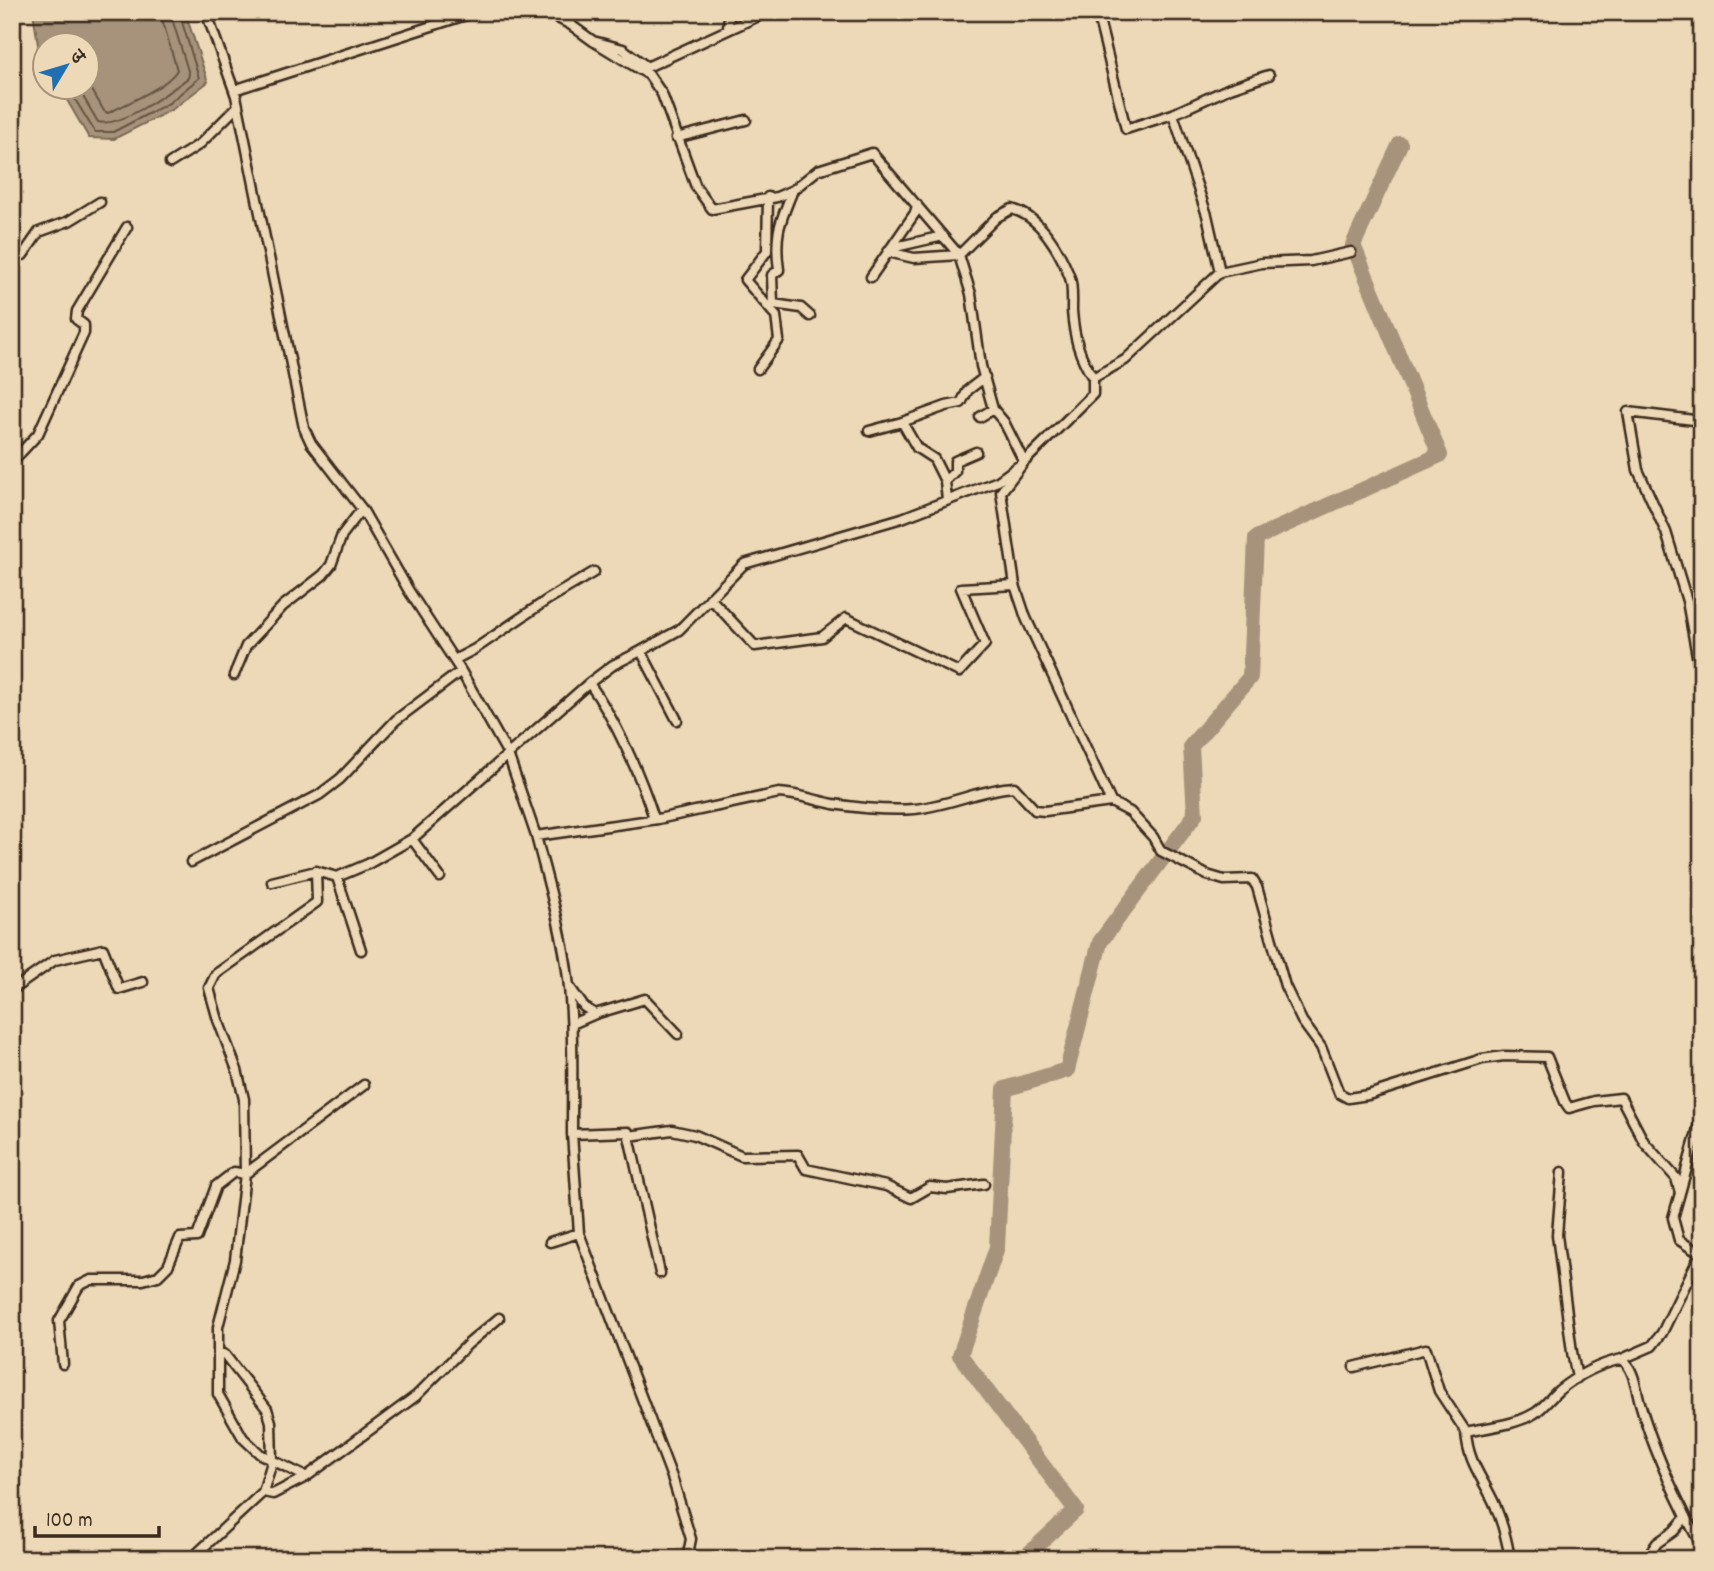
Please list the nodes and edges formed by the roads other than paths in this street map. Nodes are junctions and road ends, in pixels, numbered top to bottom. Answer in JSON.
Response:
{"nodes":[{"id":1,"x":206,"y":12,"type":"edge"},
{"id":2,"x":475,"y":12,"type":"edge"},
{"id":3,"x":546,"y":12,"type":"edge"},
{"id":4,"x":729,"y":12,"type":"edge"},
{"id":5,"x":767,"y":12,"type":"edge"},
{"id":6,"x":1097,"y":12,"type":"edge"},
{"id":7,"x":728,"y":29,"type":"junction"},
{"id":8,"x":593,"y":41,"type":"junction"},
{"id":9,"x":1269,"y":75,"type":"dead end"},
{"id":10,"x":234,"y":90,"type":"junction"},
{"id":11,"x":238,"y":106,"type":"junction"},
{"id":12,"x":1173,"y":114,"type":"junction"},
{"id":13,"x":746,"y":120,"type":"dead end"},
{"id":14,"x":676,"y":138,"type":"junction"},
{"id":15,"x":170,"y":163,"type":"dead end"},
{"id":16,"x":793,"y":190,"type":"junction"},
{"id":17,"x":768,"y":198,"type":"junction"},
{"id":18,"x":100,"y":202,"type":"dead end"},
{"id":19,"x":917,"y":205,"type":"junction"},
{"id":20,"x":127,"y":228,"type":"dead end"},
{"id":21,"x":943,"y":236,"type":"junction"},
{"id":22,"x":889,"y":250,"type":"junction"},
{"id":23,"x":1351,"y":252,"type":"dead end"},
{"id":24,"x":23,"y":255,"type":"dead end"},
{"id":25,"x":959,"y":256,"type":"junction"},
{"id":26,"x":1220,"y":272,"type":"junction"},
{"id":27,"x":871,"y":277,"type":"dead end"},
{"id":28,"x":810,"y":316,"type":"dead end"},
{"id":29,"x":758,"y":369,"type":"dead end"},
{"id":30,"x":985,"y":377,"type":"junction"},
{"id":31,"x":1093,"y":378,"type":"junction"},
{"id":32,"x":993,"y":409,"type":"junction"},
{"id":33,"x":980,"y":417,"type":"dead end"},
{"id":34,"x":1702,"y":421,"type":"edge"},
{"id":35,"x":902,"y":422,"type":"junction"},
{"id":36,"x":869,"y":431,"type":"dead end"},
{"id":37,"x":976,"y":452,"type":"dead end"},
{"id":38,"x":12,"y":462,"type":"edge"},
{"id":39,"x":1024,"y":462,"type":"junction"},
{"id":40,"x":945,"y":481,"type":"junction"},
{"id":41,"x":947,"y":500,"type":"junction"},
{"id":42,"x":362,"y":509,"type":"junction"},
{"id":43,"x":594,"y":572,"type":"dead end"},
{"id":44,"x":1015,"y":585,"type":"junction"},
{"id":45,"x":710,"y":598,"type":"junction"},
{"id":46,"x":640,"y":651,"type":"junction"},
{"id":47,"x":454,"y":660,"type":"junction"},
{"id":48,"x":461,"y":671,"type":"junction"},
{"id":49,"x":234,"y":675,"type":"dead end"},
{"id":50,"x":589,"y":683,"type":"junction"},
{"id":51,"x":1702,"y":683,"type":"edge"},
{"id":52,"x":677,"y":720,"type":"dead end"},
{"id":53,"x":508,"y":754,"type":"junction"},
{"id":54,"x":1111,"y":802,"type":"junction"},
{"id":55,"x":654,"y":818,"type":"junction"},
{"id":56,"x":536,"y":836,"type":"junction"},
{"id":57,"x":412,"y":839,"type":"junction"},
{"id":58,"x":191,"y":862,"type":"dead end"},
{"id":59,"x":316,"y":871,"type":"junction"},
{"id":60,"x":337,"y":877,"type":"junction"},
{"id":61,"x":440,"y":877,"type":"dead end"},
{"id":62,"x":272,"y":882,"type":"dead end"},
{"id":63,"x":361,"y":950,"type":"dead end"},
{"id":64,"x":143,"y":982,"type":"dead end"},
{"id":65,"x":568,"y":984,"type":"junction"},
{"id":66,"x":12,"y":990,"type":"edge"},
{"id":67,"x":595,"y":1014,"type":"junction"},
{"id":68,"x":572,"y":1024,"type":"junction"},
{"id":69,"x":678,"y":1034,"type":"dead end"},
{"id":70,"x":364,"y":1084,"type":"dead end"},
{"id":71,"x":1702,"y":1114,"type":"edge"},
{"id":72,"x":572,"y":1134,"type":"junction"},
{"id":73,"x":629,"y":1136,"type":"junction"},
{"id":74,"x":1562,"y":1172,"type":"dead end"},
{"id":75,"x":245,"y":1174,"type":"junction"},
{"id":76,"x":984,"y":1184,"type":"dead end"},
{"id":77,"x":1680,"y":1193,"type":"junction"},
{"id":78,"x":579,"y":1233,"type":"junction"},
{"id":79,"x":551,"y":1242,"type":"dead end"},
{"id":80,"x":1701,"y":1255,"type":"edge"},
{"id":81,"x":660,"y":1273,"type":"dead end"},
{"id":82,"x":499,"y":1318,"type":"dead end"},
{"id":83,"x":219,"y":1352,"type":"junction"},
{"id":84,"x":1622,"y":1359,"type":"junction"},
{"id":85,"x":63,"y":1364,"type":"dead end"},
{"id":86,"x":1354,"y":1367,"type":"dead end"},
{"id":87,"x":1577,"y":1378,"type":"junction"},
{"id":88,"x":1466,"y":1432,"type":"junction"},
{"id":89,"x":272,"y":1462,"type":"junction"},
{"id":90,"x":306,"y":1478,"type":"junction"},
{"id":91,"x":263,"y":1492,"type":"junction"},
{"id":92,"x":1686,"y":1517,"type":"junction"},
{"id":93,"x":1702,"y":1547,"type":"edge"},
{"id":94,"x":191,"y":1559,"type":"edge"},
{"id":95,"x":687,"y":1559,"type":"edge"},
{"id":96,"x":1510,"y":1559,"type":"edge"},
{"id":97,"x":1646,"y":1559,"type":"edge"}],
"edges":[{"from":1,"to":10,"type":"street"},
{"from":2,"to":10,"type":"street"},
{"from":3,"to":8,"type":"street"},
{"from":4,"to":7,"type":"street"},
{"from":5,"to":7,"type":"street"},
{"from":6,"to":12,"type":"street"},
{"from":7,"to":8,"type":"street"},
{"from":8,"to":14,"type":"street"},
{"from":9,"to":12,"type":"street"},
{"from":10,"to":11,"type":"street"},
{"from":11,"to":15,"type":"street"},
{"from":11,"to":42,"type":"street"},
{"from":12,"to":26,"type":"street"},
{"from":13,"to":14,"type":"street"},
{"from":14,"to":17,"type":"street"},
{"from":16,"to":17,"type":"street"},
{"from":16,"to":19,"type":"street"},
{"from":16,"to":28,"type":"street"},
{"from":17,"to":29,"type":"street"},
{"from":18,"to":24,"type":"street"},
{"from":19,"to":21,"type":"street"},
{"from":19,"to":22,"type":"street"},
{"from":20,"to":38,"type":"street"},
{"from":21,"to":22,"type":"street"},
{"from":21,"to":25,"type":"street"},
{"from":22,"to":25,"type":"street"},
{"from":22,"to":27,"type":"street"},
{"from":23,"to":26,"type":"street"},
{"from":25,"to":30,"type":"street"},
{"from":25,"to":31,"type":"street"},
{"from":26,"to":31,"type":"street"},
{"from":30,"to":32,"type":"street"},
{"from":30,"to":35,"type":"street"},
{"from":31,"to":39,"type":"street"},
{"from":32,"to":33,"type":"street"},
{"from":32,"to":39,"type":"street"},
{"from":34,"to":51,"type":"street"},
{"from":35,"to":36,"type":"street"},
{"from":35,"to":40,"type":"street"},
{"from":37,"to":40,"type":"street"},
{"from":39,"to":41,"type":"street"},
{"from":39,"to":44,"type":"street"},
{"from":40,"to":41,"type":"street"},
{"from":41,"to":45,"type":"street"},
{"from":42,"to":47,"type":"street"},
{"from":42,"to":49,"type":"street"},
{"from":43,"to":47,"type":"street"},
{"from":44,"to":45,"type":"street"},
{"from":44,"to":54,"type":"street"},
{"from":45,"to":46,"type":"street"},
{"from":46,"to":50,"type":"street"},
{"from":46,"to":52,"type":"street"},
{"from":47,"to":48,"type":"street"},
{"from":48,"to":53,"type":"street"},
{"from":48,"to":58,"type":"street"},
{"from":50,"to":53,"type":"street"},
{"from":50,"to":55,"type":"street"},
{"from":53,"to":56,"type":"street"},
{"from":53,"to":57,"type":"street"},
{"from":54,"to":55,"type":"street"},
{"from":54,"to":77,"type":"street"},
{"from":55,"to":56,"type":"street"},
{"from":56,"to":65,"type":"street"},
{"from":57,"to":60,"type":"street"},
{"from":57,"to":61,"type":"street"},
{"from":59,"to":60,"type":"street"},
{"from":59,"to":62,"type":"street"},
{"from":59,"to":75,"type":"street"},
{"from":60,"to":63,"type":"street"},
{"from":64,"to":66,"type":"street"},
{"from":65,"to":67,"type":"street"},
{"from":65,"to":68,"type":"street"},
{"from":67,"to":68,"type":"street"},
{"from":67,"to":69,"type":"street"},
{"from":68,"to":72,"type":"street"},
{"from":70,"to":75,"type":"street"},
{"from":71,"to":77,"type":"street"},
{"from":72,"to":73,"type":"street"},
{"from":72,"to":78,"type":"street"},
{"from":73,"to":76,"type":"street"},
{"from":73,"to":81,"type":"street"},
{"from":74,"to":87,"type":"street"},
{"from":75,"to":83,"type":"street"},
{"from":75,"to":85,"type":"street"},
{"from":77,"to":80,"type":"street"},
{"from":78,"to":79,"type":"street"},
{"from":78,"to":95,"type":"street"},
{"from":80,"to":84,"type":"street"},
{"from":82,"to":90,"type":"street"},
{"from":83,"to":89,"type":"street"},
{"from":83,"to":89,"type":"street"},
{"from":84,"to":87,"type":"street"},
{"from":84,"to":92,"type":"street"},
{"from":86,"to":88,"type":"street"},
{"from":87,"to":88,"type":"street"},
{"from":88,"to":96,"type":"street"},
{"from":89,"to":90,"type":"street"},
{"from":89,"to":91,"type":"street"},
{"from":90,"to":91,"type":"street"},
{"from":91,"to":94,"type":"street"},
{"from":92,"to":93,"type":"street"},
{"from":92,"to":97,"type":"street"}]}
